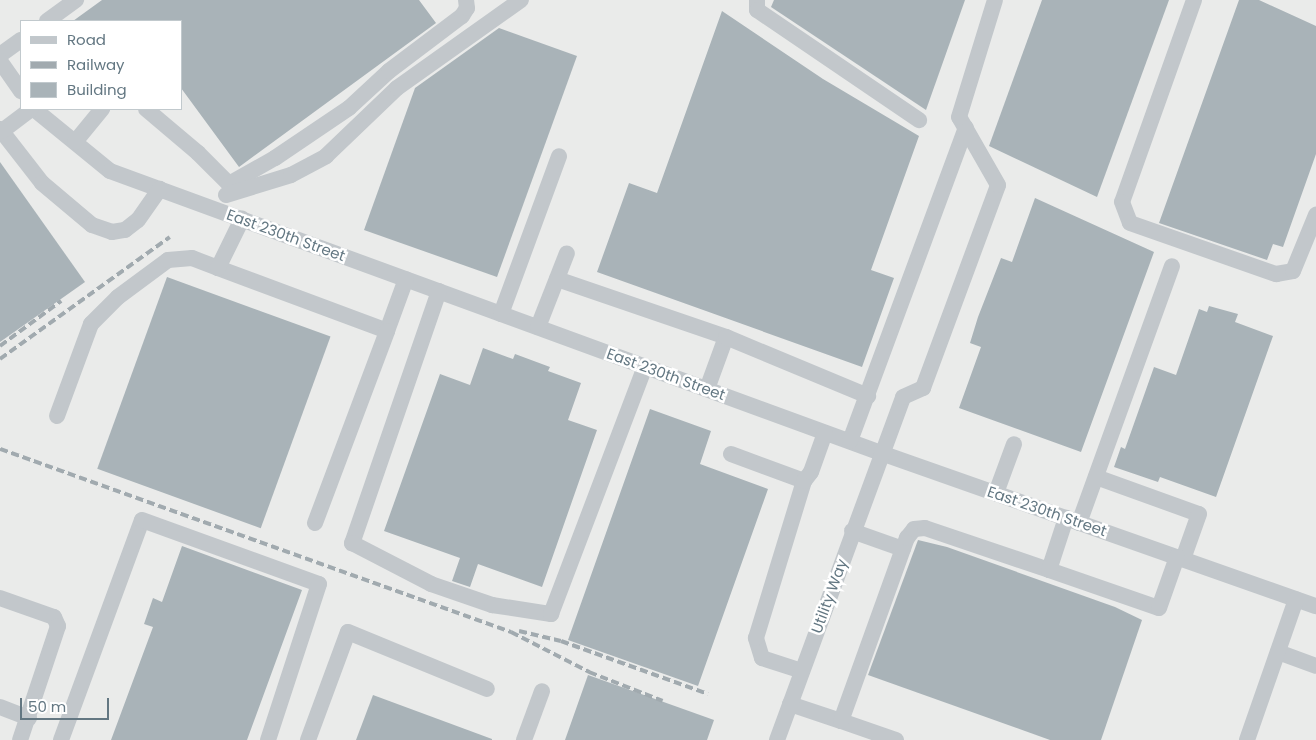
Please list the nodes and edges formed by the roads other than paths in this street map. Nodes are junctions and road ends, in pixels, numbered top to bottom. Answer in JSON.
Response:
{"nodes":[{"id":1,"x":76,"y":0,"type":"edge"},
{"id":2,"x":466,"y":0,"type":"edge"},
{"id":3,"x":521,"y":0,"type":"edge"},
{"id":4,"x":758,"y":0,"type":"edge"},
{"id":5,"x":996,"y":0,"type":"edge"},
{"id":6,"x":1194,"y":0,"type":"edge"},
{"id":7,"x":48,"y":20,"type":"edge"},
{"id":8,"x":20,"y":41,"type":"edge"},
{"id":9,"x":0,"y":55,"type":"edge"},
{"id":10,"x":0,"y":61,"type":"edge"},
{"id":11,"x":20,"y":91,"type":"edge"},
{"id":12,"x":31,"y":110,"type":"edge"},
{"id":13,"x":33,"y":110,"type":"edge"},
{"id":14,"x":101,"y":110,"type":"edge"},
{"id":15,"x":147,"y":110,"type":"edge"},
{"id":16,"x":919,"y":120,"type":"dead end"},
{"id":17,"x":966,"y":128,"type":"junction"},
{"id":18,"x":1,"y":130,"type":"edge"},
{"id":19,"x":75,"y":142,"type":"junction"},
{"id":20,"x":559,"y":156,"type":"dead end"},
{"id":21,"x":160,"y":189,"type":"junction"},
{"id":22,"x":227,"y":189,"type":"junction"},
{"id":23,"x":212,"y":208,"type":"junction"},
{"id":24,"x":1316,"y":215,"type":"edge"},
{"id":25,"x":242,"y":219,"type":"junction"},
{"id":26,"x":567,"y":253,"type":"dead end"},
{"id":27,"x":1172,"y":266,"type":"dead end"},
{"id":28,"x":218,"y":268,"type":"junction"},
{"id":29,"x":406,"y":279,"type":"junction"},
{"id":30,"x":557,"y":279,"type":"junction"},
{"id":31,"x":439,"y":291,"type":"junction"},
{"id":32,"x":501,"y":314,"type":"junction"},
{"id":33,"x":538,"y":327,"type":"junction"},
{"id":34,"x":387,"y":331,"type":"junction"},
{"id":35,"x":726,"y":337,"type":"junction"},
{"id":36,"x":645,"y":366,"type":"junction"},
{"id":37,"x":707,"y":389,"type":"junction"},
{"id":38,"x":868,"y":396,"type":"junction"},
{"id":39,"x":57,"y":416,"type":"dead end"},
{"id":40,"x":825,"y":433,"type":"junction"},
{"id":41,"x":850,"y":442,"type":"junction"},
{"id":42,"x":1014,"y":444,"type":"dead end"},
{"id":43,"x":881,"y":453,"type":"junction"},
{"id":44,"x":731,"y":454,"type":"dead end"},
{"id":45,"x":1096,"y":477,"type":"junction"},
{"id":46,"x":804,"y":481,"type":"junction"},
{"id":47,"x":996,"y":493,"type":"junction"},
{"id":48,"x":1072,"y":520,"type":"junction"},
{"id":49,"x":315,"y":522,"type":"dead end"},
{"id":50,"x":852,"y":532,"type":"junction"},
{"id":51,"x":903,"y":549,"type":"junction"},
{"id":52,"x":1180,"y":558,"type":"junction"},
{"id":53,"x":1048,"y":570,"type":"junction"},
{"id":54,"x":0,"y":598,"type":"edge"},
{"id":55,"x":1296,"y":599,"type":"junction"},
{"id":56,"x":1316,"y":606,"type":"edge"},
{"id":57,"x":1278,"y":652,"type":"junction"},
{"id":58,"x":1316,"y":666,"type":"edge"},
{"id":59,"x":802,"y":671,"type":"junction"},
{"id":60,"x":487,"y":689,"type":"dead end"},
{"id":61,"x":542,"y":691,"type":"dead end"},
{"id":62,"x":790,"y":704,"type":"junction"},
{"id":63,"x":0,"y":707,"type":"edge"},
{"id":64,"x":29,"y":718,"type":"junction"},
{"id":65,"x":841,"y":721,"type":"junction"},
{"id":66,"x":65,"y":739,"type":"edge"},
{"id":67,"x":20,"y":740,"type":"edge"},
{"id":68,"x":268,"y":740,"type":"edge"},
{"id":69,"x":308,"y":740,"type":"edge"},
{"id":70,"x":524,"y":740,"type":"edge"},
{"id":71,"x":778,"y":740,"type":"edge"},
{"id":72,"x":896,"y":740,"type":"edge"},
{"id":73,"x":1247,"y":740,"type":"edge"}],
"edges":[{"from":1,"to":7,"type":"street"},
{"from":2,"to":22,"type":"street"},
{"from":3,"to":22,"type":"street"},
{"from":4,"to":16,"type":"street"},
{"from":5,"to":17,"type":"street"},
{"from":6,"to":24,"type":"street"},
{"from":8,"to":9,"type":"street"},
{"from":10,"to":11,"type":"street"},
{"from":12,"to":18,"type":"street"},
{"from":13,"to":19,"type":"street","name":"East 230th Street"},
{"from":14,"to":19,"type":"street"},
{"from":15,"to":22,"type":"street"},
{"from":17,"to":38,"type":"street"},
{"from":17,"to":43,"type":"street","name":"Utility Way"},
{"from":18,"to":21,"type":"street"},
{"from":19,"to":21,"type":"street","name":"East 230th Street"},
{"from":20,"to":32,"type":"street"},
{"from":21,"to":23,"type":"street","name":"East 230th Street"},
{"from":22,"to":23,"type":"street"},
{"from":23,"to":25,"type":"street","name":"East 230th Street"},
{"from":25,"to":28,"type":"street"},
{"from":25,"to":29,"type":"street","name":"East 230th Street"},
{"from":26,"to":30,"type":"street"},
{"from":27,"to":45,"type":"street"},
{"from":28,"to":34,"type":"street"},
{"from":28,"to":39,"type":"street"},
{"from":29,"to":31,"type":"street","name":"East 230th Street"},
{"from":29,"to":34,"type":"street"},
{"from":30,"to":33,"type":"street"},
{"from":30,"to":35,"type":"street"},
{"from":31,"to":32,"type":"street","name":"East 230th Street"},
{"from":31,"to":36,"type":"street"},
{"from":32,"to":33,"type":"street","name":"East 230th Street"},
{"from":33,"to":36,"type":"street","name":"East 230th Street"},
{"from":34,"to":49,"type":"street"},
{"from":35,"to":37,"type":"street"},
{"from":35,"to":38,"type":"street"},
{"from":36,"to":37,"type":"street","name":"East 230th Street"},
{"from":37,"to":40,"type":"street","name":"East 230th Street"},
{"from":38,"to":41,"type":"street"},
{"from":40,"to":41,"type":"street","name":"East 230th Street"},
{"from":40,"to":46,"type":"street"},
{"from":41,"to":43,"type":"street","name":"East 230th Street"},
{"from":42,"to":47,"type":"street"},
{"from":43,"to":47,"type":"street","name":"East 230th Street"},
{"from":43,"to":50,"type":"street","name":"Utility Way"},
{"from":44,"to":46,"type":"street"},
{"from":45,"to":48,"type":"street"},
{"from":45,"to":52,"type":"street"},
{"from":46,"to":59,"type":"street"},
{"from":47,"to":48,"type":"street","name":"East 230th Street"},
{"from":48,"to":52,"type":"street","name":"East 230th Street"},
{"from":48,"to":53,"type":"street"},
{"from":50,"to":51,"type":"street"},
{"from":50,"to":59,"type":"street","name":"Utility Way"},
{"from":51,"to":53,"type":"street"},
{"from":51,"to":65,"type":"street"},
{"from":52,"to":53,"type":"street"},
{"from":52,"to":55,"type":"street","name":"East 230th Street"},
{"from":54,"to":64,"type":"street"},
{"from":55,"to":56,"type":"street","name":"East 230th Street"},
{"from":55,"to":57,"type":"street"},
{"from":57,"to":58,"type":"street"},
{"from":57,"to":73,"type":"street"},
{"from":59,"to":62,"type":"street","name":"Utility Way"},
{"from":60,"to":69,"type":"street"},
{"from":61,"to":70,"type":"street"},
{"from":62,"to":65,"type":"street"},
{"from":62,"to":71,"type":"street","name":"Utility Way"},
{"from":63,"to":64,"type":"street"},
{"from":64,"to":67,"type":"street"},
{"from":65,"to":72,"type":"street"},
{"from":66,"to":68,"type":"street"}]}
